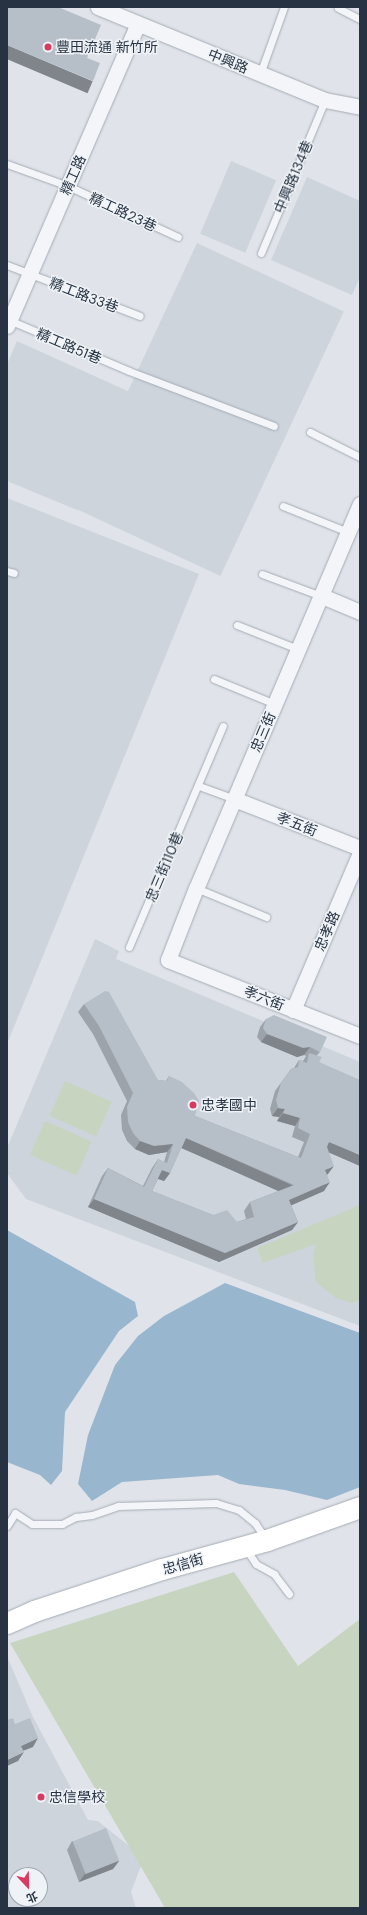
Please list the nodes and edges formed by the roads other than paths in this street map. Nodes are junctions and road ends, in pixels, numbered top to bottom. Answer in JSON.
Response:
{"nodes":[{"id":1,"x":98,"y":7,"type":"edge"},
{"id":2,"x":284,"y":7,"type":"edge"},
{"id":3,"x":338,"y":8,"type":"edge"},
{"id":4,"x":360,"y":20,"type":"edge"},
{"id":5,"x":138,"y":24,"type":"junction"},
{"id":6,"x":260,"y":74,"type":"junction"},
{"id":7,"x":324,"y":100,"type":"junction"},
{"id":8,"x":360,"y":107,"type":"edge"},
{"id":9,"x":7,"y":164,"type":"edge"},
{"id":10,"x":68,"y":186,"type":"junction"},
{"id":11,"x":178,"y":237,"type":"dead end"},
{"id":12,"x":261,"y":253,"type":"dead end"},
{"id":13,"x":7,"y":265,"type":"edge"},
{"id":14,"x":28,"y":273,"type":"junction"},
{"id":15,"x":140,"y":316,"type":"dead end"},
{"id":16,"x":8,"y":323,"type":"edge"},
{"id":17,"x":274,"y":426,"type":"dead end"},
{"id":18,"x":310,"y":432,"type":"dead end"},
{"id":19,"x":360,"y":457,"type":"edge"},
{"id":20,"x":360,"y":504,"type":"edge"},
{"id":21,"x":283,"y":506,"type":"dead end"},
{"id":22,"x":348,"y":532,"type":"junction"},
{"id":23,"x":262,"y":574,"type":"dead end"},
{"id":24,"x":322,"y":596,"type":"junction"},
{"id":25,"x":360,"y":612,"type":"edge"},
{"id":26,"x":237,"y":625,"type":"dead end"},
{"id":27,"x":298,"y":650,"type":"junction"},
{"id":28,"x":214,"y":679,"type":"dead end"},
{"id":29,"x":275,"y":704,"type":"junction"},
{"id":30,"x":223,"y":726,"type":"dead end"},
{"id":31,"x":199,"y":786,"type":"junction"},
{"id":32,"x":234,"y":799,"type":"junction"},
{"id":33,"x":360,"y":848,"type":"edge"},
{"id":34,"x":360,"y":853,"type":"edge"},
{"id":35,"x":196,"y":888,"type":"junction"},
{"id":36,"x":266,"y":917,"type":"dead end"},
{"id":37,"x":129,"y":947,"type":"dead end"},
{"id":38,"x":168,"y":960,"type":"joint"},
{"id":39,"x":293,"y":1010,"type":"junction"},
{"id":40,"x":360,"y":1036,"type":"edge"},
{"id":41,"x":360,"y":1507,"type":"edge"},
{"id":42,"x":7,"y":1526,"type":"edge"},
{"id":43,"x":267,"y":1540,"type":"junction"},
{"id":44,"x":245,"y":1546,"type":"junction"},
{"id":45,"x":289,"y":1594,"type":"dead end"},
{"id":46,"x":7,"y":1623,"type":"edge"}],
"edges":[{"from":1,"to":5,"type":"street","name":"中興路"},
{"from":2,"to":6,"type":"lane"},
{"from":3,"to":4,"type":"lane"},
{"from":5,"to":6,"type":"street","name":"中興路"},
{"from":5,"to":10,"type":"street","name":"精工路"},
{"from":6,"to":7,"type":"street","name":"中興路"},
{"from":7,"to":8,"type":"street","name":"中興路"},
{"from":7,"to":12,"type":"lane","name":"中興路134巷"},
{"from":9,"to":10,"type":"lane","name":"精工路23巷"},
{"from":10,"to":11,"type":"lane","name":"精工路23巷"},
{"from":10,"to":14,"type":"street","name":"精工路"},
{"from":13,"to":14,"type":"lane","name":"精工路33巷"},
{"from":14,"to":15,"type":"lane","name":"精工路33巷"},
{"from":14,"to":16,"type":"street","name":"精工路"},
{"from":16,"to":17,"type":"lane","name":"精工路51巷"},
{"from":18,"to":19,"type":"lane"},
{"from":20,"to":22,"type":"street","name":"忠三街"},
{"from":21,"to":22,"type":"lane"},
{"from":22,"to":24,"type":"street","name":"忠三街"},
{"from":23,"to":24,"type":"lane"},
{"from":24,"to":25,"type":"street"},
{"from":24,"to":27,"type":"street","name":"忠三街"},
{"from":26,"to":27,"type":"lane"},
{"from":27,"to":29,"type":"street","name":"忠三街"},
{"from":28,"to":29,"type":"lane"},
{"from":29,"to":32,"type":"street","name":"忠三街"},
{"from":30,"to":31,"type":"lane","name":"忠三街110巷"},
{"from":31,"to":32,"type":"lane"},
{"from":31,"to":37,"type":"lane","name":"忠三街110巷"},
{"from":32,"to":33,"type":"street","name":"孝五街"},
{"from":32,"to":35,"type":"street","name":"忠三街"},
{"from":34,"to":39,"type":"street","name":"忠孝路"},
{"from":35,"to":36,"type":"lane"},
{"from":35,"to":38,"type":"street","name":"忠三街"},
{"from":38,"to":39,"type":"street","name":"孝六街"},
{"from":39,"to":40,"type":"street","name":"孝六街"},
{"from":41,"to":43,"type":"street","name":"忠信街"},
{"from":42,"to":43,"type":"lane"},
{"from":43,"to":44,"type":"street","name":"忠信街"},
{"from":44,"to":45,"type":"lane"},
{"from":44,"to":46,"type":"street","name":"忠信街"}]}
